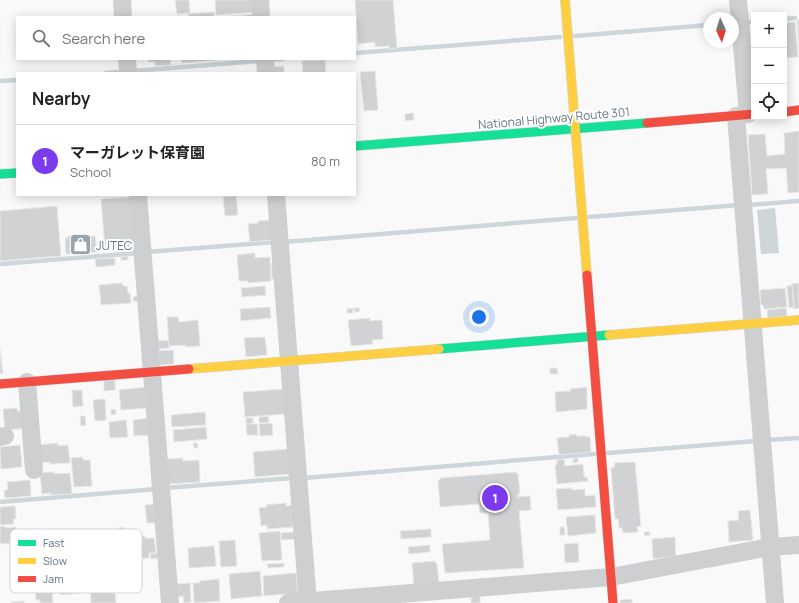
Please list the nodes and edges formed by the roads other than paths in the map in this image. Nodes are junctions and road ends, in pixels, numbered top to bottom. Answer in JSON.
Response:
{"nodes":[{"id":1,"x":122,"y":0,"type":"edge"},
{"id":2,"x":260,"y":0,"type":"edge"},
{"id":3,"x":565,"y":0,"type":"edge"},
{"id":4,"x":738,"y":0,"type":"edge"},
{"id":5,"x":124,"y":16,"type":"edge"},
{"id":6,"x":261,"y":16,"type":"edge"},
{"id":7,"x":127,"y":60,"type":"edge"},
{"id":8,"x":265,"y":60,"type":"edge"},
{"id":9,"x":128,"y":72,"type":"edge"},
{"id":10,"x":266,"y":72,"type":"edge"},
{"id":11,"x":799,"y":110,"type":"edge"},
{"id":12,"x":787,"y":112,"type":"edge"},
{"id":13,"x":746,"y":115,"type":"edge"},
{"id":14,"x":575,"y":128,"type":"junction"},
{"id":15,"x":356,"y":146,"type":"edge"},
{"id":16,"x":16,"y":173,"type":"edge"},
{"id":17,"x":0,"y":174,"type":"edge"},
{"id":18,"x":138,"y":196,"type":"edge"},
{"id":19,"x":276,"y":196,"type":"edge"},
{"id":20,"x":799,"y":320,"type":"edge"},
{"id":21,"x":753,"y":324,"type":"junction"},
{"id":22,"x":592,"y":337,"type":"junction"},
{"id":23,"x":289,"y":361,"type":"junction"},
{"id":24,"x":152,"y":372,"type":"junction"},
{"id":25,"x":27,"y":382,"type":"junction"},
{"id":26,"x":0,"y":384,"type":"edge"},
{"id":27,"x":34,"y":470,"type":"dead end"},
{"id":28,"x":799,"y":545,"type":"edge"},
{"id":29,"x":770,"y":547,"type":"junction"},
{"id":30,"x":611,"y":577,"type":"junction"},
{"id":31,"x":308,"y":602,"type":"edge"},
{"id":32,"x":170,"y":603,"type":"edge"},
{"id":33,"x":288,"y":603,"type":"edge"},
{"id":34,"x":613,"y":603,"type":"edge"},
{"id":35,"x":775,"y":603,"type":"edge"}],
"edges":[{"from":1,"to":5,"type":"street"},
{"from":2,"to":6,"type":"street"},
{"from":3,"to":14,"type":"main road"},
{"from":4,"to":13,"type":"street"},
{"from":7,"to":9,"type":"street"},
{"from":8,"to":10,"type":"street"},
{"from":11,"to":12,"type":"main road"},
{"from":13,"to":14,"type":"main road","name":"National Highway Route 301"},
{"from":13,"to":21,"type":"street"},
{"from":14,"to":15,"type":"main road","name":"National Highway Route 301"},
{"from":14,"to":22,"type":"main road"},
{"from":16,"to":17,"type":"main road"},
{"from":18,"to":24,"type":"street"},
{"from":19,"to":23,"type":"street"},
{"from":20,"to":21,"type":"main road"},
{"from":21,"to":22,"type":"main road"},
{"from":21,"to":29,"type":"street"},
{"from":22,"to":23,"type":"main road"},
{"from":22,"to":30,"type":"main road"},
{"from":23,"to":24,"type":"main road"},
{"from":23,"to":31,"type":"street"},
{"from":24,"to":25,"type":"main road"},
{"from":24,"to":32,"type":"street"},
{"from":25,"to":26,"type":"main road"},
{"from":25,"to":27,"type":"street"},
{"from":28,"to":29,"type":"street"},
{"from":29,"to":30,"type":"street"},
{"from":29,"to":35,"type":"street"},
{"from":30,"to":31,"type":"street"},
{"from":30,"to":34,"type":"main road"},
{"from":31,"to":33,"type":"street"}]}
